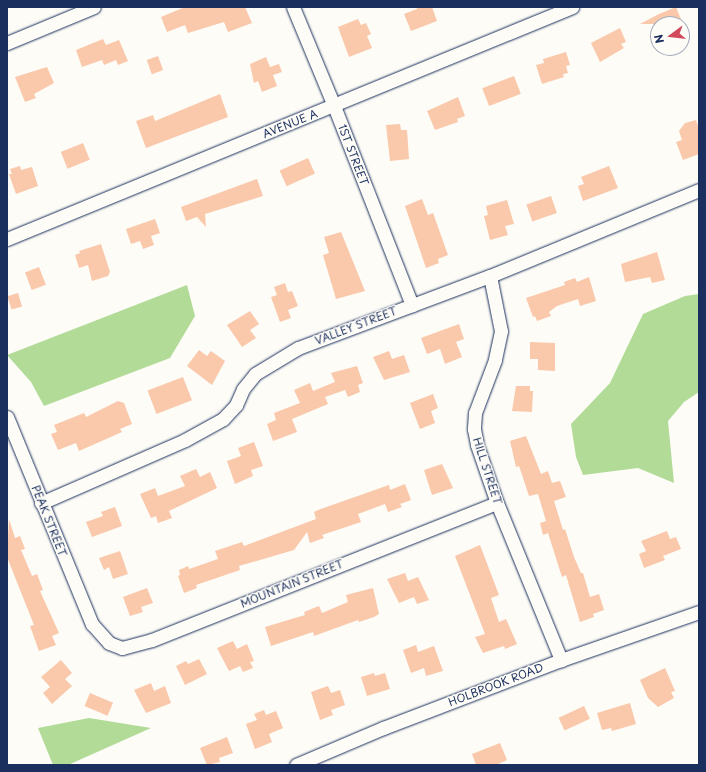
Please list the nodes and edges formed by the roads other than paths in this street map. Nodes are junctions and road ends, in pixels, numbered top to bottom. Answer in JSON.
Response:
{"nodes":[{"id":1,"x":94,"y":7,"type":"edge"},
{"id":2,"x":292,"y":7,"type":"edge"},
{"id":3,"x":572,"y":7,"type":"edge"},
{"id":4,"x":7,"y":43,"type":"edge"},
{"id":5,"x":334,"y":106,"type":"junction"},
{"id":6,"x":699,"y":190,"type":"edge"},
{"id":7,"x":7,"y":239,"type":"edge"},
{"id":8,"x":490,"y":276,"type":"junction"},
{"id":9,"x":412,"y":305,"type":"junction"},
{"id":10,"x":7,"y":418,"type":"edge"},
{"id":11,"x":41,"y":503,"type":"junction"},
{"id":12,"x":497,"y":503,"type":"junction"},
{"id":13,"x":699,"y":612,"type":"edge"},
{"id":14,"x":92,"y":624,"type":"joint"},
{"id":15,"x":561,"y":660,"type":"junction"},
{"id":16,"x":296,"y":765,"type":"edge"}],
"edges":[{"from":1,"to":4,"type":"street"},
{"from":2,"to":5,"type":"street","name":"1ST STREET"},
{"from":3,"to":5,"type":"street","name":"AVENUE A"},
{"from":5,"to":7,"type":"street","name":"AVENUE A"},
{"from":5,"to":9,"type":"street","name":"1ST STREET"},
{"from":6,"to":8,"type":"street","name":"VALLEY STREET"},
{"from":8,"to":9,"type":"street","name":"VALLEY STREET"},
{"from":8,"to":12,"type":"street","name":"HILL STREET"},
{"from":9,"to":11,"type":"street","name":"VALLEY STREET"},
{"from":10,"to":11,"type":"street","name":"PEAK STREET"},
{"from":11,"to":14,"type":"street","name":"PEAK STREET"},
{"from":12,"to":14,"type":"street","name":"MOUNTAIN STREET"},
{"from":12,"to":15,"type":"street","name":"HILL STREET"},
{"from":13,"to":15,"type":"street","name":"HOLBROOK ROAD"},
{"from":15,"to":16,"type":"street","name":"HOLBROOK ROAD"}]}
